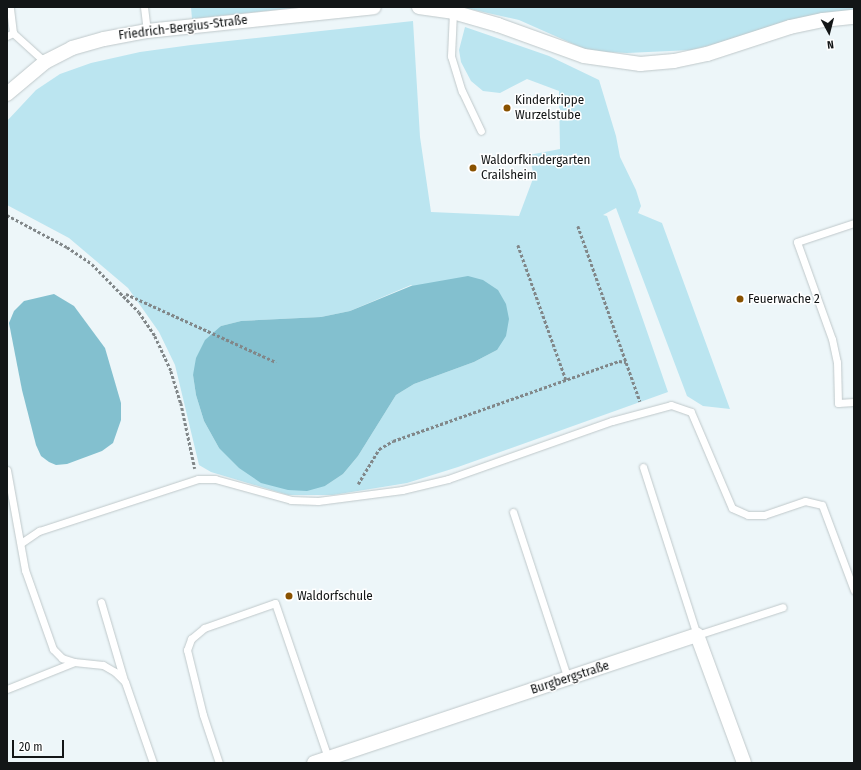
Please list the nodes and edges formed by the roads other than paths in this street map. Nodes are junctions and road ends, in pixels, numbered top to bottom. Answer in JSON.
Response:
{"nodes":[{"id":1,"x":10,"y":7,"type":"edge"},
{"id":2,"x":144,"y":7,"type":"edge"},
{"id":3,"x":374,"y":7,"type":"edge"},
{"id":4,"x":419,"y":7,"type":"edge"},
{"id":5,"x":453,"y":12,"type":"junction"},
{"id":6,"x":854,"y":17,"type":"edge"},
{"id":7,"x":148,"y":31,"type":"junction"},
{"id":8,"x":10,"y":35,"type":"edge"},
{"id":9,"x":45,"y":62,"type":"junction"},
{"id":10,"x":7,"y":94,"type":"edge"},
{"id":11,"x":480,"y":131,"type":"dead end"},
{"id":12,"x":854,"y":223,"type":"edge"},
{"id":13,"x":854,"y":402,"type":"edge"},
{"id":14,"x":643,"y":467,"type":"dead end"},
{"id":15,"x":7,"y":470,"type":"edge"},
{"id":16,"x":513,"y":512,"type":"dead end"},
{"id":17,"x":21,"y":543,"type":"junction"},
{"id":18,"x":854,"y":590,"type":"edge"},
{"id":19,"x":101,"y":602,"type":"dead end"},
{"id":20,"x":783,"y":607,"type":"dead end"},
{"id":21,"x":698,"y":635,"type":"junction"},
{"id":22,"x":74,"y":662,"type":"junction"},
{"id":23,"x":568,"y":679,"type":"junction"},
{"id":24,"x":125,"y":682,"type":"junction"},
{"id":25,"x":7,"y":689,"type":"edge"},
{"id":26,"x":328,"y":758,"type":"junction"},
{"id":27,"x":154,"y":763,"type":"edge"},
{"id":28,"x":218,"y":763,"type":"edge"},
{"id":29,"x":314,"y":763,"type":"edge"},
{"id":30,"x":744,"y":763,"type":"edge"}],
"edges":[{"from":1,"to":8,"type":"lane"},
{"from":2,"to":7,"type":"lane"},
{"from":3,"to":7,"type":"street","name":"Friedrich-Bergius-Straße"},
{"from":4,"to":5,"type":"street"},
{"from":5,"to":6,"type":"street"},
{"from":5,"to":11,"type":"lane"},
{"from":7,"to":9,"type":"street","name":"Friedrich-Bergius-Straße"},
{"from":8,"to":9,"type":"lane"},
{"from":9,"to":10,"type":"street","name":"Friedrich-Bergius-Straße"},
{"from":12,"to":13,"type":"lane"},
{"from":14,"to":21,"type":"lane"},
{"from":15,"to":17,"type":"lane"},
{"from":16,"to":23,"type":"lane"},
{"from":17,"to":18,"type":"lane"},
{"from":17,"to":22,"type":"lane"},
{"from":19,"to":24,"type":"lane"},
{"from":20,"to":21,"type":"lane"},
{"from":21,"to":23,"type":"street","name":"Burgbergstraße"},
{"from":21,"to":30,"type":"street"},
{"from":22,"to":24,"type":"lane"},
{"from":22,"to":25,"type":"lane"},
{"from":23,"to":26,"type":"street","name":"Burgbergstraße"},
{"from":24,"to":27,"type":"lane"},
{"from":26,"to":28,"type":"lane"},
{"from":26,"to":29,"type":"street","name":"Burgbergstraße"}]}
